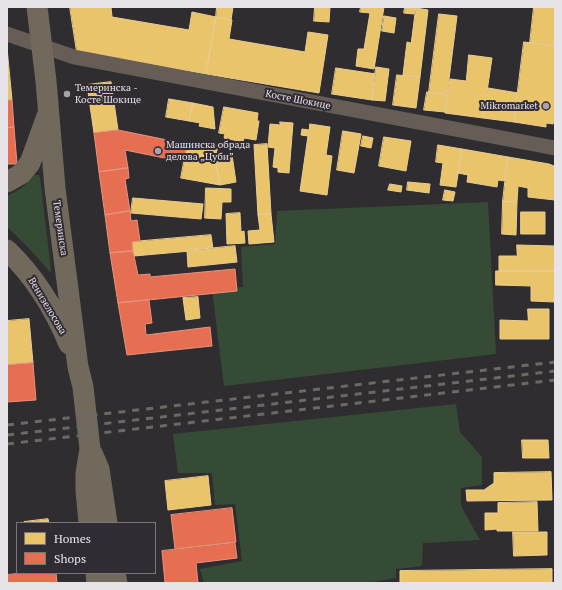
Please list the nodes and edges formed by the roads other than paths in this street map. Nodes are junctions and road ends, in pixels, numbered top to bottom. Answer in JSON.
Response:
{"nodes":[{"id":1,"x":37,"y":7,"type":"edge"},
{"id":2,"x":7,"y":34,"type":"edge"},
{"id":3,"x":42,"y":46,"type":"junction"},
{"id":4,"x":49,"y":112,"type":"junction"},
{"id":5,"x":555,"y":148,"type":"edge"},
{"id":6,"x":7,"y":182,"type":"edge"},
{"id":7,"x":7,"y":250,"type":"edge"},
{"id":8,"x":78,"y":367,"type":"junction"},
{"id":9,"x":90,"y":448,"type":"junction"},
{"id":10,"x":90,"y":522,"type":"edge"},
{"id":11,"x":107,"y":522,"type":"edge"}],
"edges":[{"from":1,"to":3,"type":"main road","name":"Темеринска"},
{"from":2,"to":3,"type":"street","name":"Косте Шокице"},
{"from":3,"to":4,"type":"main road","name":"Темеринска"},
{"from":3,"to":5,"type":"street","name":"Косте Шокице"},
{"from":4,"to":6,"type":"main road"},
{"from":4,"to":8,"type":"main road","name":"Темеринска"},
{"from":7,"to":8,"type":"main road","name":"Венизелосова"},
{"from":8,"to":9,"type":"main road","name":"Темеринска"},
{"from":9,"to":10,"type":"main road","name":"Темеринска"},
{"from":9,"to":11,"type":"main road","name":"Темеринска"}]}
